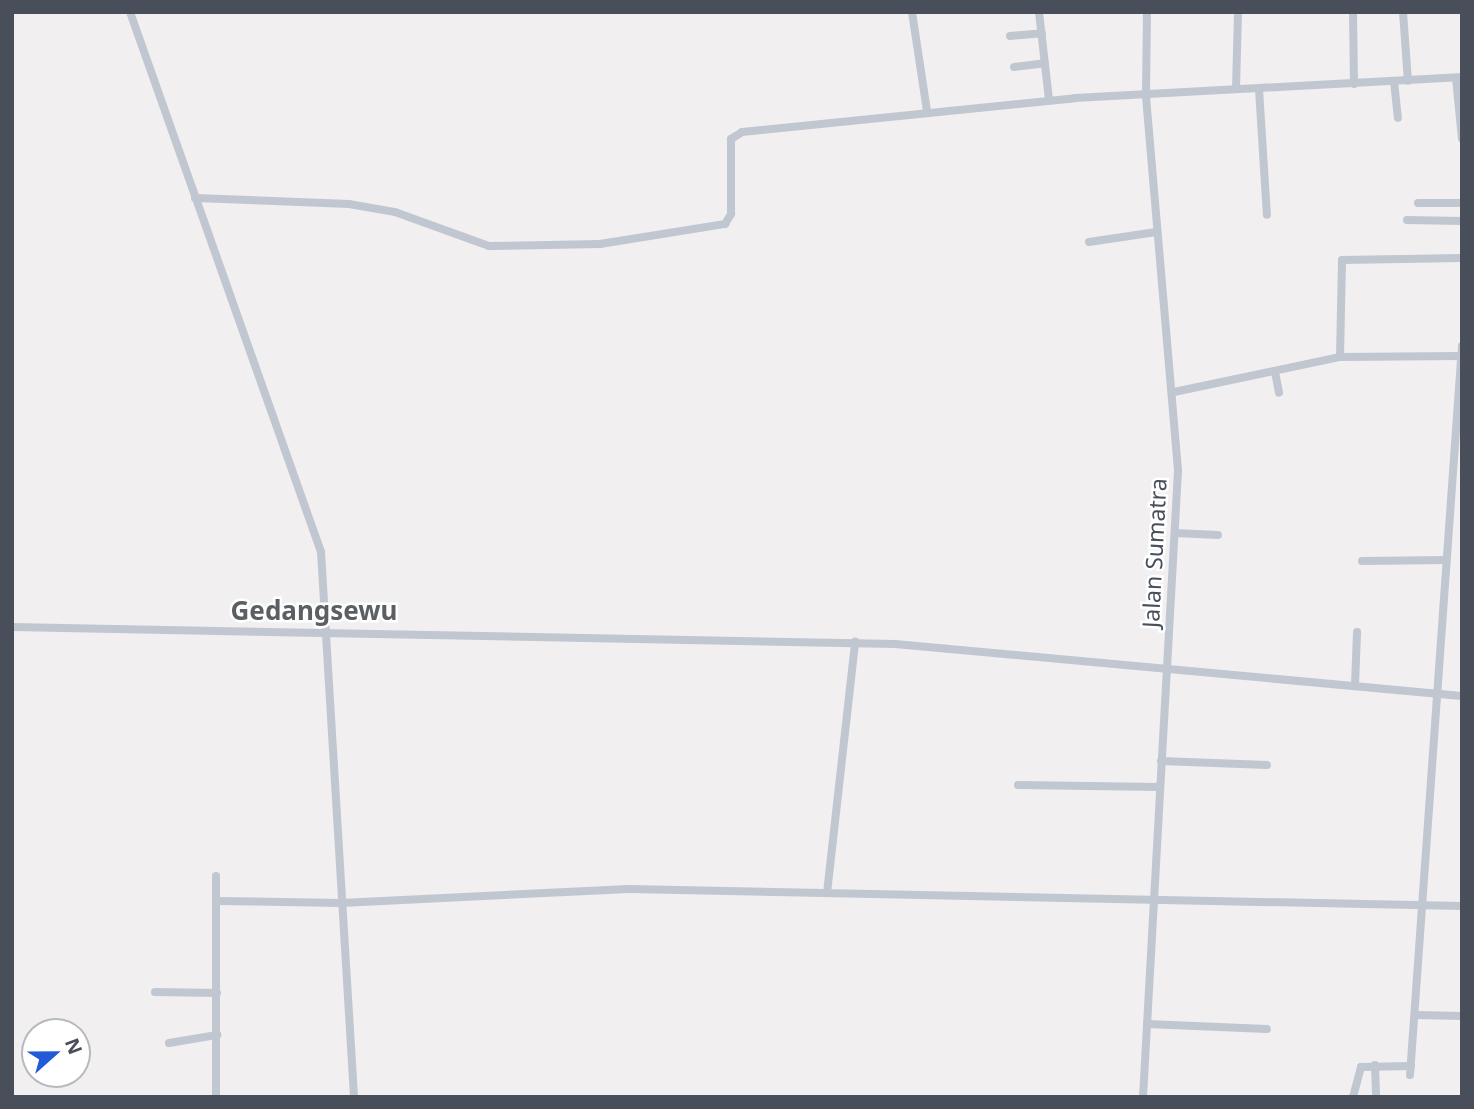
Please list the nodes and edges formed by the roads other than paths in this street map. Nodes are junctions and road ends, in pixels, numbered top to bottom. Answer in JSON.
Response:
{"nodes":[{"id":1,"x":130,"y":12,"type":"edge"},
{"id":2,"x":912,"y":12,"type":"edge"},
{"id":3,"x":1039,"y":12,"type":"edge"},
{"id":4,"x":1147,"y":12,"type":"edge"},
{"id":5,"x":1238,"y":12,"type":"edge"},
{"id":6,"x":1353,"y":12,"type":"edge"},
{"id":7,"x":1403,"y":12,"type":"edge"},
{"id":8,"x":1042,"y":33,"type":"junction"},
{"id":9,"x":1010,"y":36,"type":"dead end"},
{"id":10,"x":1045,"y":64,"type":"junction"},
{"id":11,"x":1014,"y":66,"type":"dead end"},
{"id":12,"x":1459,"y":77,"type":"edge"},
{"id":13,"x":1408,"y":80,"type":"junction"},
{"id":14,"x":1394,"y":82,"type":"junction"},
{"id":15,"x":1354,"y":84,"type":"junction"},
{"id":16,"x":1236,"y":89,"type":"junction"},
{"id":17,"x":1259,"y":89,"type":"junction"},
{"id":18,"x":1146,"y":93,"type":"junction"},
{"id":19,"x":1049,"y":100,"type":"junction"},
{"id":20,"x":927,"y":111,"type":"junction"},
{"id":21,"x":1398,"y":118,"type":"dead end"},
{"id":22,"x":1462,"y":139,"type":"edge"},
{"id":23,"x":195,"y":198,"type":"junction"},
{"id":24,"x":1462,"y":203,"type":"edge"},
{"id":25,"x":1418,"y":204,"type":"dead end"},
{"id":26,"x":1267,"y":215,"type":"dead end"},
{"id":27,"x":1407,"y":220,"type":"dead end"},
{"id":28,"x":1462,"y":221,"type":"edge"},
{"id":29,"x":1156,"y":232,"type":"junction"},
{"id":30,"x":1089,"y":242,"type":"dead end"},
{"id":31,"x":1462,"y":258,"type":"edge"},
{"id":32,"x":1462,"y":346,"type":"edge"},
{"id":33,"x":1460,"y":356,"type":"edge"},
{"id":34,"x":1340,"y":357,"type":"junction"},
{"id":35,"x":1275,"y":372,"type":"junction"},
{"id":36,"x":1174,"y":392,"type":"junction"},
{"id":37,"x":1279,"y":393,"type":"dead end"},
{"id":38,"x":1175,"y":533,"type":"junction"},
{"id":39,"x":1218,"y":536,"type":"dead end"},
{"id":40,"x":1446,"y":560,"type":"junction"},
{"id":41,"x":1362,"y":561,"type":"dead end"},
{"id":42,"x":12,"y":626,"type":"edge"},
{"id":43,"x":1357,"y":632,"type":"dead end"},
{"id":44,"x":324,"y":635,"type":"junction"},
{"id":45,"x":855,"y":642,"type":"junction"},
{"id":46,"x":1166,"y":665,"type":"junction"},
{"id":47,"x":1355,"y":685,"type":"junction"},
{"id":48,"x":1438,"y":693,"type":"junction"},
{"id":49,"x":1462,"y":696,"type":"edge"},
{"id":50,"x":1161,"y":761,"type":"junction"},
{"id":51,"x":1267,"y":765,"type":"dead end"},
{"id":52,"x":1018,"y":785,"type":"dead end"},
{"id":53,"x":1158,"y":787,"type":"junction"},
{"id":54,"x":216,"y":876,"type":"dead end"},
{"id":55,"x":827,"y":893,"type":"junction"},
{"id":56,"x":217,"y":901,"type":"junction"},
{"id":57,"x":341,"y":903,"type":"junction"},
{"id":58,"x":1153,"y":905,"type":"junction"},
{"id":59,"x":1426,"y":906,"type":"junction"},
{"id":60,"x":1462,"y":906,"type":"edge"},
{"id":61,"x":155,"y":992,"type":"dead end"},
{"id":62,"x":217,"y":993,"type":"junction"},
{"id":63,"x":1416,"y":1015,"type":"junction"},
{"id":64,"x":1462,"y":1016,"type":"edge"},
{"id":65,"x":1147,"y":1024,"type":"junction"},
{"id":66,"x":1267,"y":1029,"type":"dead end"},
{"id":67,"x":217,"y":1035,"type":"junction"},
{"id":68,"x":169,"y":1044,"type":"dead end"},
{"id":69,"x":1375,"y":1065,"type":"junction"},
{"id":70,"x":216,"y":1097,"type":"edge"},
{"id":71,"x":354,"y":1097,"type":"edge"},
{"id":72,"x":1143,"y":1097,"type":"edge"},
{"id":73,"x":1353,"y":1097,"type":"edge"},
{"id":74,"x":1376,"y":1097,"type":"edge"}],
"edges":[{"from":1,"to":23,"type":"street"},
{"from":2,"to":20,"type":"street"},
{"from":3,"to":8,"type":"street"},
{"from":4,"to":18,"type":"street","name":"Jalan Sumatra"},
{"from":5,"to":16,"type":"street"},
{"from":6,"to":15,"type":"street"},
{"from":7,"to":13,"type":"street"},
{"from":8,"to":9,"type":"street"},
{"from":8,"to":10,"type":"street"},
{"from":10,"to":11,"type":"street"},
{"from":10,"to":19,"type":"street"},
{"from":12,"to":13,"type":"street"},
{"from":12,"to":22,"type":"street"},
{"from":13,"to":14,"type":"street"},
{"from":14,"to":15,"type":"street"},
{"from":14,"to":21,"type":"street"},
{"from":15,"to":17,"type":"street"},
{"from":16,"to":17,"type":"street"},
{"from":16,"to":18,"type":"street"},
{"from":17,"to":26,"type":"street"},
{"from":18,"to":19,"type":"street"},
{"from":18,"to":29,"type":"street","name":"Jalan Sumatra"},
{"from":19,"to":20,"type":"street"},
{"from":20,"to":23,"type":"street"},
{"from":23,"to":44,"type":"street"},
{"from":24,"to":25,"type":"street"},
{"from":27,"to":28,"type":"street"},
{"from":29,"to":30,"type":"street"},
{"from":29,"to":36,"type":"street","name":"Jalan Sumatra"},
{"from":31,"to":34,"type":"street"},
{"from":32,"to":33,"type":"street"},
{"from":33,"to":34,"type":"street"},
{"from":33,"to":40,"type":"street"},
{"from":34,"to":35,"type":"street"},
{"from":35,"to":36,"type":"street"},
{"from":35,"to":37,"type":"street"},
{"from":36,"to":38,"type":"street","name":"Jalan Sumatra"},
{"from":38,"to":39,"type":"street"},
{"from":38,"to":46,"type":"street","name":"Jalan Sumatra"},
{"from":40,"to":41,"type":"street"},
{"from":40,"to":48,"type":"street"},
{"from":42,"to":44,"type":"street"},
{"from":43,"to":47,"type":"street"},
{"from":44,"to":45,"type":"street"},
{"from":44,"to":57,"type":"street"},
{"from":45,"to":46,"type":"street"},
{"from":45,"to":55,"type":"street"},
{"from":46,"to":47,"type":"street"},
{"from":46,"to":50,"type":"street","name":"Jalan Sumatra"},
{"from":47,"to":48,"type":"street"},
{"from":48,"to":49,"type":"street"},
{"from":48,"to":59,"type":"street"},
{"from":50,"to":51,"type":"street"},
{"from":50,"to":53,"type":"street","name":"Jalan Sumatra"},
{"from":52,"to":53,"type":"street"},
{"from":53,"to":58,"type":"street","name":"Jalan Sumatra"},
{"from":54,"to":56,"type":"street"},
{"from":55,"to":57,"type":"street"},
{"from":55,"to":58,"type":"street"},
{"from":56,"to":57,"type":"street"},
{"from":56,"to":62,"type":"street"},
{"from":57,"to":71,"type":"street"},
{"from":58,"to":59,"type":"street"},
{"from":58,"to":65,"type":"street","name":"Jalan Sumatra"},
{"from":59,"to":60,"type":"street"},
{"from":59,"to":63,"type":"street"},
{"from":61,"to":62,"type":"street"},
{"from":62,"to":67,"type":"street"},
{"from":63,"to":64,"type":"street"},
{"from":63,"to":69,"type":"street"},
{"from":65,"to":66,"type":"street"},
{"from":65,"to":72,"type":"street","name":"Jalan Sumatra"},
{"from":67,"to":68,"type":"street"},
{"from":67,"to":70,"type":"street"},
{"from":69,"to":73,"type":"street"},
{"from":69,"to":74,"type":"street"}]}
